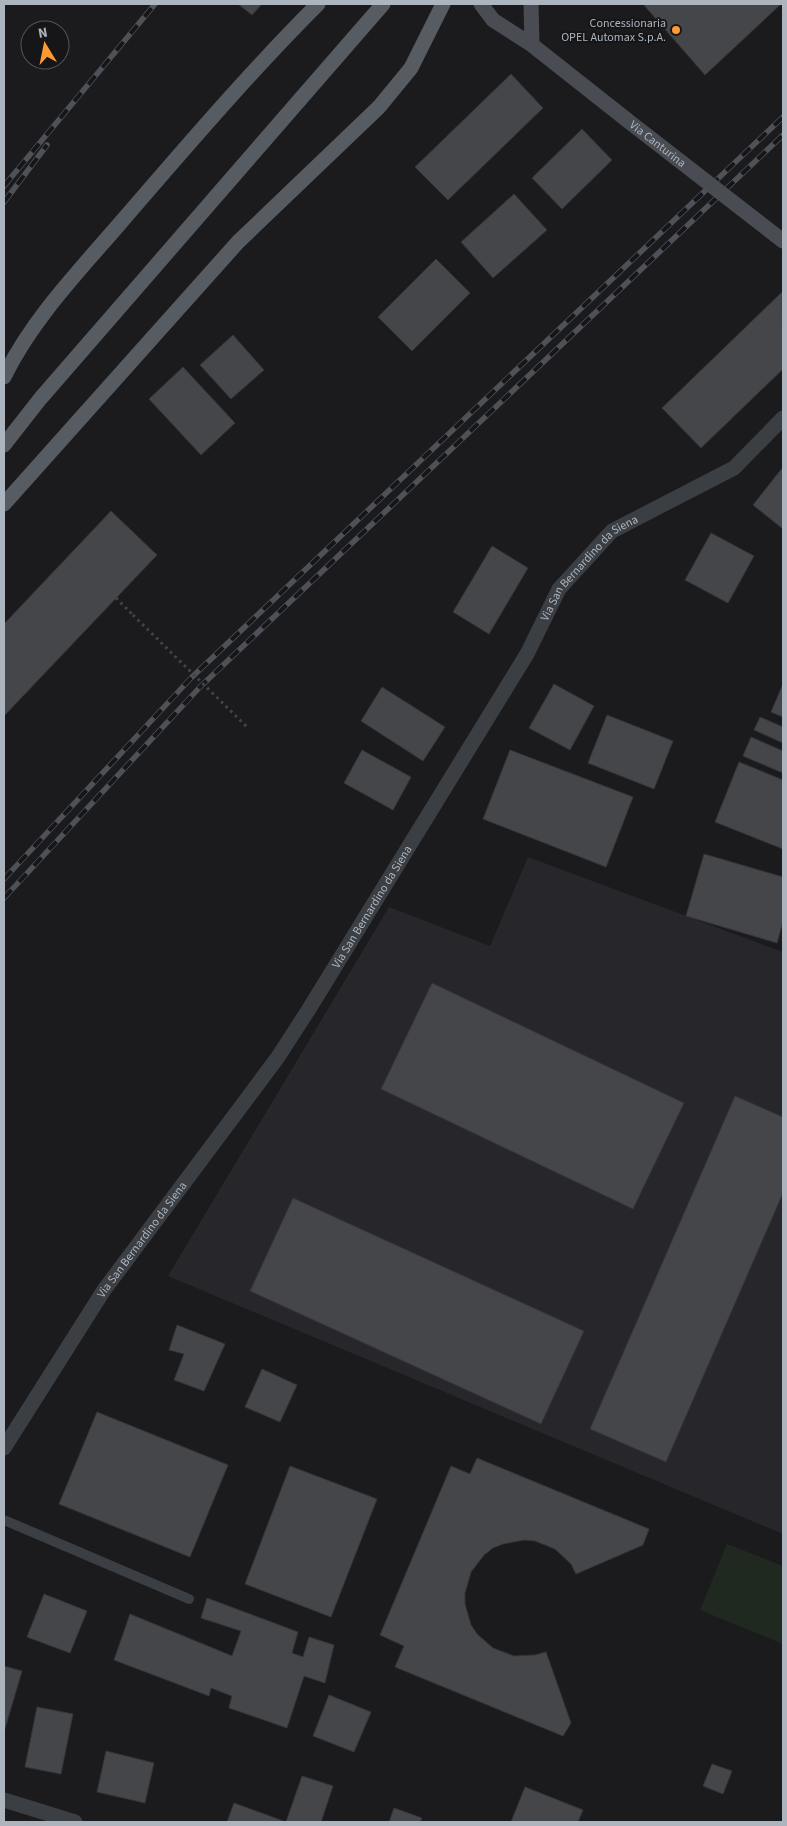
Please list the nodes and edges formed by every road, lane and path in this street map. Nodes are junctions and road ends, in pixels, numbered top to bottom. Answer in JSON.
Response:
{"nodes":[{"id":1,"x":318,"y":4,"type":"edge"},
{"id":2,"x":384,"y":4,"type":"edge"},
{"id":3,"x":443,"y":4,"type":"edge"},
{"id":4,"x":481,"y":4,"type":"edge"},
{"id":5,"x":531,"y":4,"type":"edge"},
{"id":6,"x":532,"y":45,"type":"junction"},
{"id":7,"x":783,"y":241,"type":"edge"},
{"id":8,"x":4,"y":377,"type":"edge"},
{"id":9,"x":783,"y":418,"type":"edge"},
{"id":10,"x":4,"y":445,"type":"edge"},
{"id":11,"x":4,"y":504,"type":"edge"},
{"id":12,"x":116,"y":598,"type":"dead end"},
{"id":13,"x":248,"y":728,"type":"dead end"},
{"id":14,"x":4,"y":1448,"type":"edge"},
{"id":15,"x":4,"y":1520,"type":"edge"},
{"id":16,"x":189,"y":1599,"type":"dead end"},
{"id":17,"x":4,"y":1800,"type":"edge"},
{"id":18,"x":75,"y":1822,"type":"edge"}],
"edges":[{"from":1,"to":8,"type":"main road"},
{"from":2,"to":10,"type":"main road"},
{"from":3,"to":11,"type":"main road"},
{"from":4,"to":6,"type":"main road","name":"Via Canturina"},
{"from":5,"to":6,"type":"main road"},
{"from":6,"to":7,"type":"main road","name":"Via Canturina","bridge":true},
{"from":9,"to":14,"type":"street","name":"Via San Bernardino da Siena"},
{"from":12,"to":13,"type":"path","bridge":true},
{"from":15,"to":16,"type":"lane"},
{"from":17,"to":18,"type":"street"}]}
